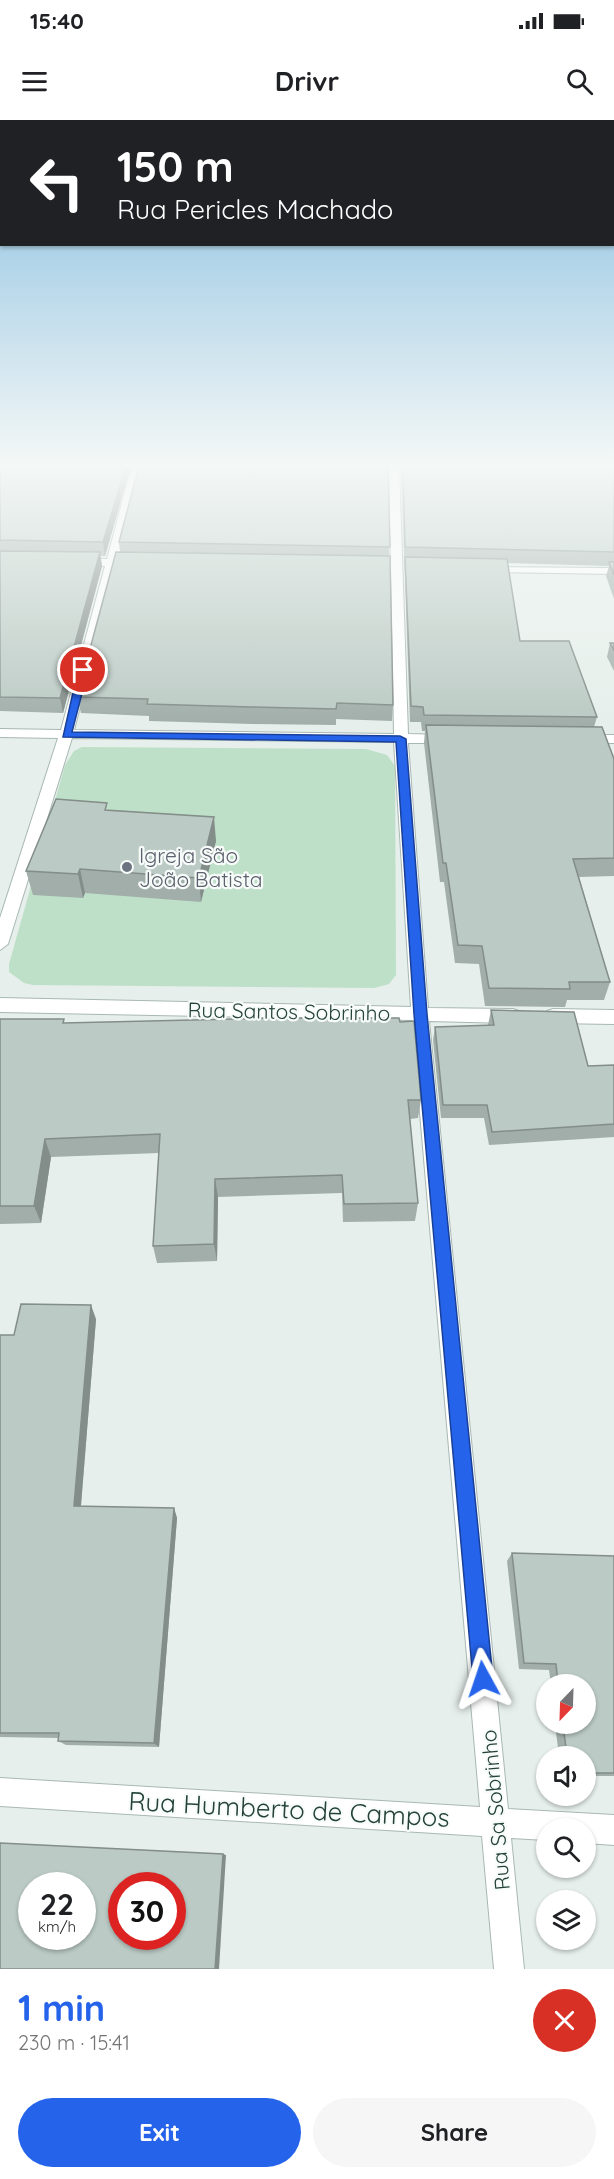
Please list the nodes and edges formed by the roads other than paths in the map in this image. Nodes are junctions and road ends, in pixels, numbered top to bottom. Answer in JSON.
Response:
{"nodes":[{"id":1,"x":114,"y":552,"type":"edge"},
{"id":2,"x":397,"y":552,"type":"edge"},
{"id":3,"x":67,"y":561,"type":"edge"},
{"id":4,"x":111,"y":562,"type":"junction"},
{"id":5,"x":147,"y":563,"type":"edge"},
{"id":6,"x":466,"y":568,"type":"edge"},
{"id":7,"x":614,"y":571,"type":"edge"},
{"id":8,"x":0,"y":733,"type":"edge"},
{"id":9,"x":66,"y":735,"type":"junction"},
{"id":10,"x":400,"y":739,"type":"junction"},
{"id":11,"x":460,"y":739,"type":"edge"},
{"id":12,"x":567,"y":739,"type":"edge"},
{"id":13,"x":614,"y":739,"type":"edge"},
{"id":14,"x":0,"y":944,"type":"edge"},
{"id":15,"x":0,"y":1005,"type":"edge"},
{"id":16,"x":420,"y":1014,"type":"junction"},
{"id":17,"x":614,"y":1017,"type":"edge"},
{"id":18,"x":0,"y":1792,"type":"edge"},
{"id":19,"x":496,"y":1821,"type":"junction"},
{"id":20,"x":614,"y":1830,"type":"edge"},
{"id":21,"x":509,"y":1969,"type":"edge"}],
"edges":[{"from":1,"to":4,"type":"street"},
{"from":2,"to":10,"type":"street","name":"Rua Sa Sobrinho"},
{"from":3,"to":4,"type":"street"},
{"from":4,"to":5,"type":"street"},
{"from":4,"to":9,"type":"street"},
{"from":6,"to":7,"type":"street"},
{"from":8,"to":9,"type":"street"},
{"from":9,"to":10,"type":"street"},
{"from":9,"to":14,"type":"street"},
{"from":10,"to":11,"type":"street"},
{"from":10,"to":16,"type":"street","name":"Rua Sa Sobrinho"},
{"from":12,"to":13,"type":"street"},
{"from":15,"to":16,"type":"street","name":"Rua Santos Sobrinho"},
{"from":16,"to":17,"type":"street","name":"Rua Santos Sobrinho"},
{"from":16,"to":19,"type":"street","name":"Rua Sa Sobrinho"},
{"from":18,"to":19,"type":"street","name":"Rua Humberto de Campos"},
{"from":19,"to":20,"type":"street","name":"Rua Humberto de Campos"},
{"from":19,"to":21,"type":"street","name":"Rua Sa Sobrinho"}]}
